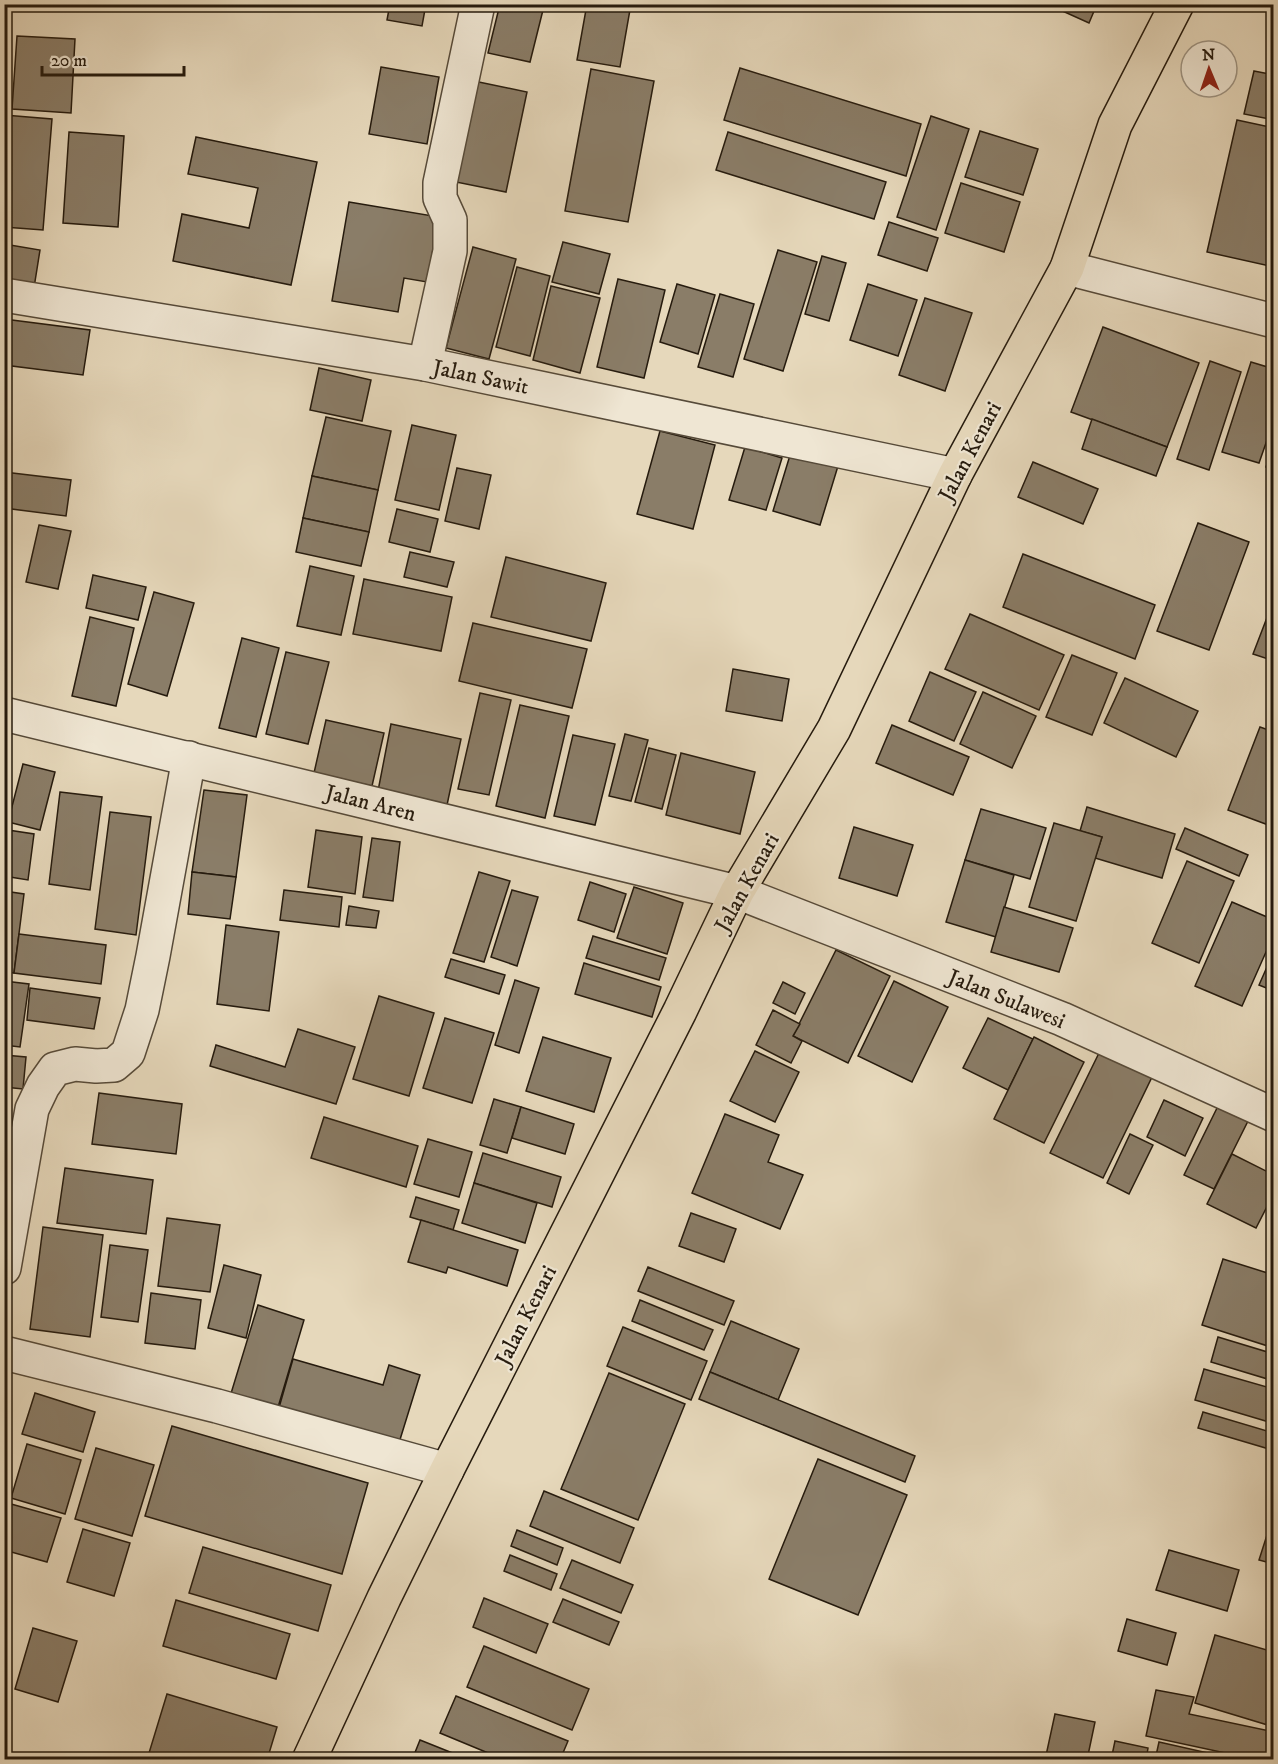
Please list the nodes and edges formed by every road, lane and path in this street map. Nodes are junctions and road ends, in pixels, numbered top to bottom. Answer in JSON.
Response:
{"nodes":[{"id":1,"x":478,"y":4,"type":"edge"},
{"id":2,"x":1177,"y":4,"type":"edge"},
{"id":3,"x":1067,"y":268,"type":"junction"},
{"id":4,"x":4,"y":295,"type":"edge"},
{"id":5,"x":1274,"y":321,"type":"edge"},
{"id":6,"x":425,"y":364,"type":"junction"},
{"id":7,"x":955,"y":475,"type":"junction"},
{"id":8,"x":4,"y":714,"type":"edge"},
{"id":9,"x":189,"y":758,"type":"junction"},
{"id":10,"x":737,"y":892,"type":"junction"},
{"id":11,"x":1274,"y":1114,"type":"edge"},
{"id":12,"x":4,"y":1268,"type":"edge"},
{"id":13,"x":4,"y":1353,"type":"edge"},
{"id":14,"x":447,"y":1470,"type":"junction"},
{"id":15,"x":309,"y":1760,"type":"edge"}],
"edges":[{"from":1,"to":6,"type":"street"},
{"from":2,"to":3,"type":"highway","name":"Jalan Kenari"},
{"from":3,"to":5,"type":"street"},
{"from":3,"to":7,"type":"highway","name":"Jalan Kenari"},
{"from":4,"to":6,"type":"street","name":"Jalan Sawit"},
{"from":6,"to":7,"type":"street","name":"Jalan Sawit"},
{"from":7,"to":10,"type":"highway","name":"Jalan Kenari"},
{"from":8,"to":9,"type":"street","name":"Jalan Aren"},
{"from":9,"to":10,"type":"street","name":"Jalan Aren"},
{"from":9,"to":12,"type":"street"},
{"from":10,"to":11,"type":"street","name":"Jalan Sulawesi"},
{"from":10,"to":14,"type":"highway","name":"Jalan Kenari"},
{"from":13,"to":14,"type":"street"},
{"from":14,"to":15,"type":"highway","name":"Jalan Kenari"}]}
